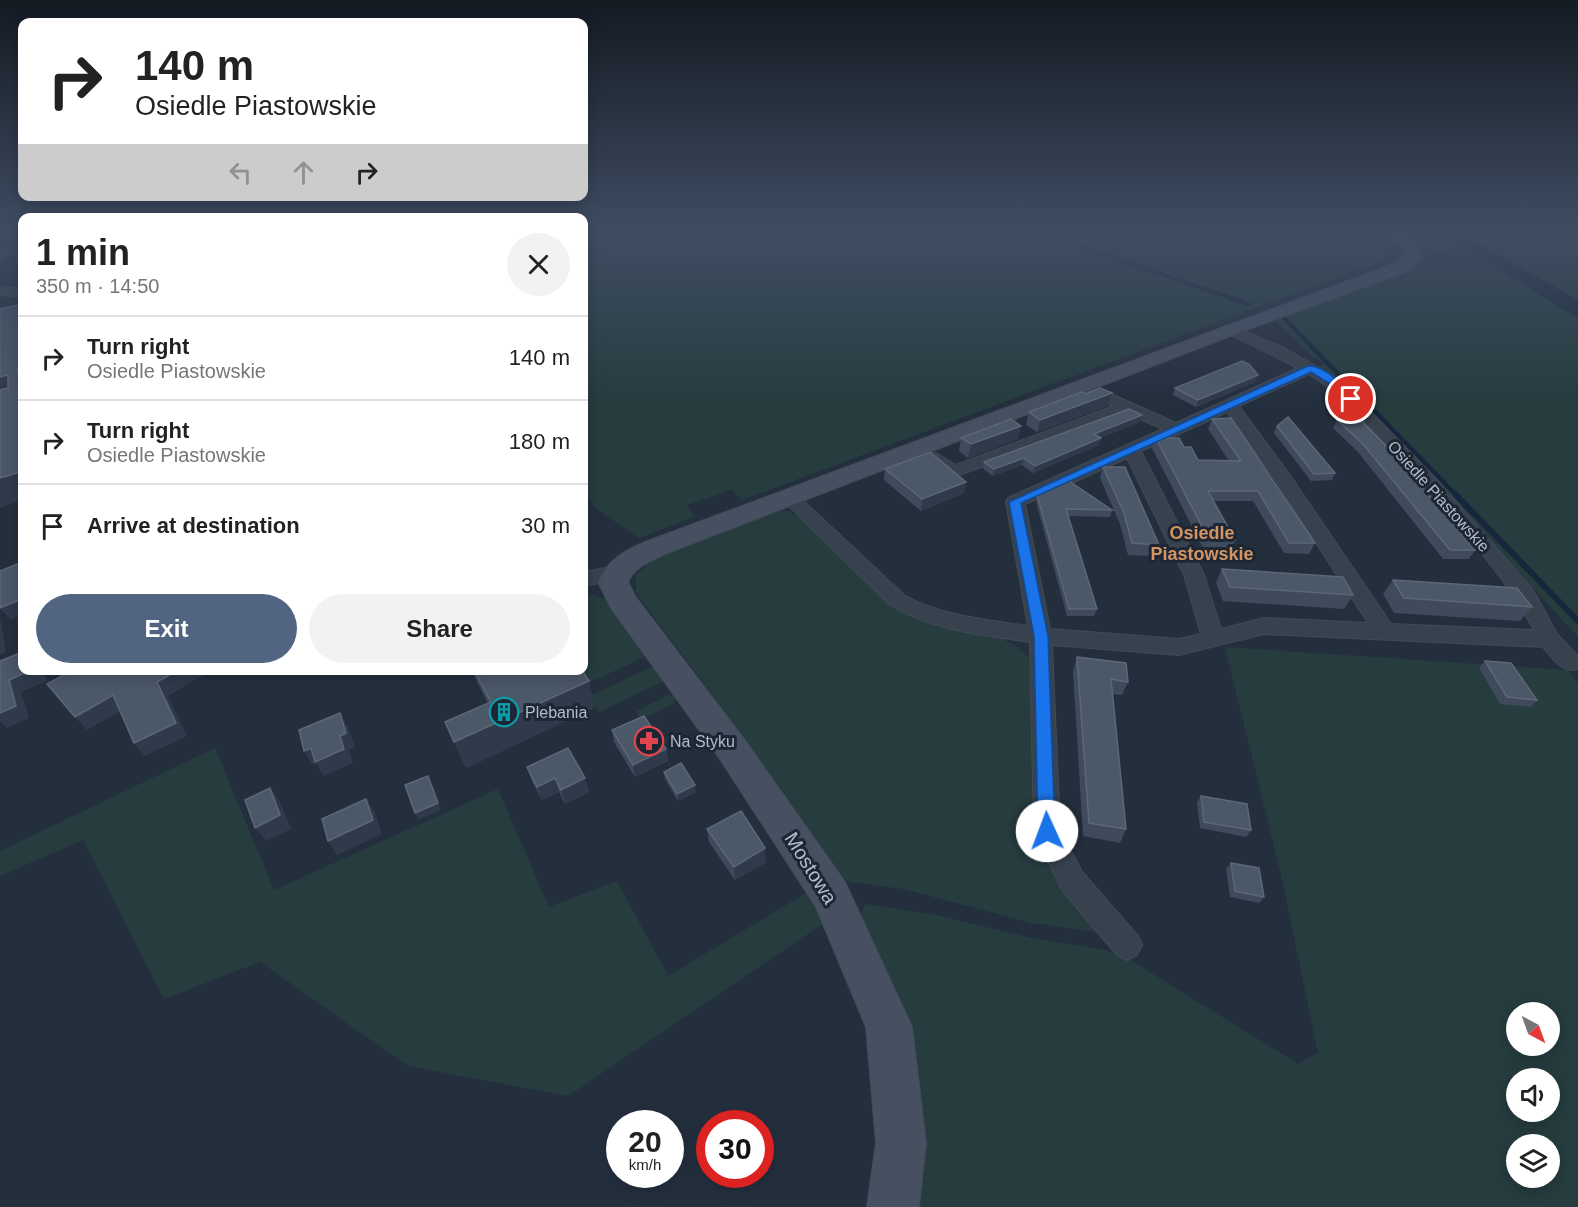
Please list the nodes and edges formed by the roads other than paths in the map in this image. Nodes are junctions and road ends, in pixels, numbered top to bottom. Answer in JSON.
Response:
{"nodes":[{"id":1,"x":1343,"y":288,"type":"edge"},
{"id":2,"x":0,"y":291,"type":"edge"},
{"id":3,"x":18,"y":293,"type":"edge"},
{"id":4,"x":1231,"y":329,"type":"junction"},
{"id":5,"x":1311,"y":368,"type":"junction"},
{"id":6,"x":1082,"y":386,"type":"junction"},
{"id":7,"x":1230,"y":405,"type":"junction"},
{"id":8,"x":1127,"y":407,"type":"junction"},
{"id":9,"x":1001,"y":417,"type":"junction"},
{"id":10,"x":1176,"y":429,"type":"junction"},
{"id":11,"x":1035,"y":441,"type":"junction"},
{"id":12,"x":920,"y":447,"type":"junction"},
{"id":13,"x":1131,"y":449,"type":"junction"},
{"id":14,"x":789,"y":497,"type":"junction"},
{"id":15,"x":600,"y":576,"type":"edge"},
{"id":16,"x":1384,"y":630,"type":"junction"},
{"id":17,"x":1041,"y":636,"type":"junction"},
{"id":18,"x":1213,"y":637,"type":"junction"},
{"id":19,"x":1549,"y":639,"type":"junction"},
{"id":20,"x":1570,"y":663,"type":"dead end"},
{"id":21,"x":1127,"y":945,"type":"dead end"},
{"id":22,"x":893,"y":1207,"type":"edge"}],
"edges":[{"from":1,"to":4,"type":"street"},
{"from":2,"to":3,"type":"street"},
{"from":4,"to":5,"type":"street","name":"Osiedle Piastowskie"},
{"from":4,"to":6,"type":"street"},
{"from":5,"to":7,"type":"street"},
{"from":5,"to":19,"type":"street","name":"Osiedle Piastowskie"},
{"from":6,"to":8,"type":"street"},
{"from":6,"to":9,"type":"street"},
{"from":7,"to":10,"type":"street"},
{"from":7,"to":16,"type":"street"},
{"from":8,"to":10,"type":"street"},
{"from":8,"to":11,"type":"street"},
{"from":9,"to":11,"type":"street"},
{"from":9,"to":12,"type":"street"},
{"from":10,"to":13,"type":"street"},
{"from":11,"to":12,"type":"street"},
{"from":12,"to":14,"type":"street"},
{"from":13,"to":17,"type":"street"},
{"from":13,"to":18,"type":"street"},
{"from":14,"to":15,"type":"street"},
{"from":14,"to":17,"type":"street"},
{"from":15,"to":22,"type":"street","name":"Mostowa"},
{"from":16,"to":18,"type":"street"},
{"from":16,"to":19,"type":"street"},
{"from":17,"to":18,"type":"street"},
{"from":17,"to":21,"type":"street"},
{"from":19,"to":20,"type":"street","name":"Osiedle Piastowskie"}]}
